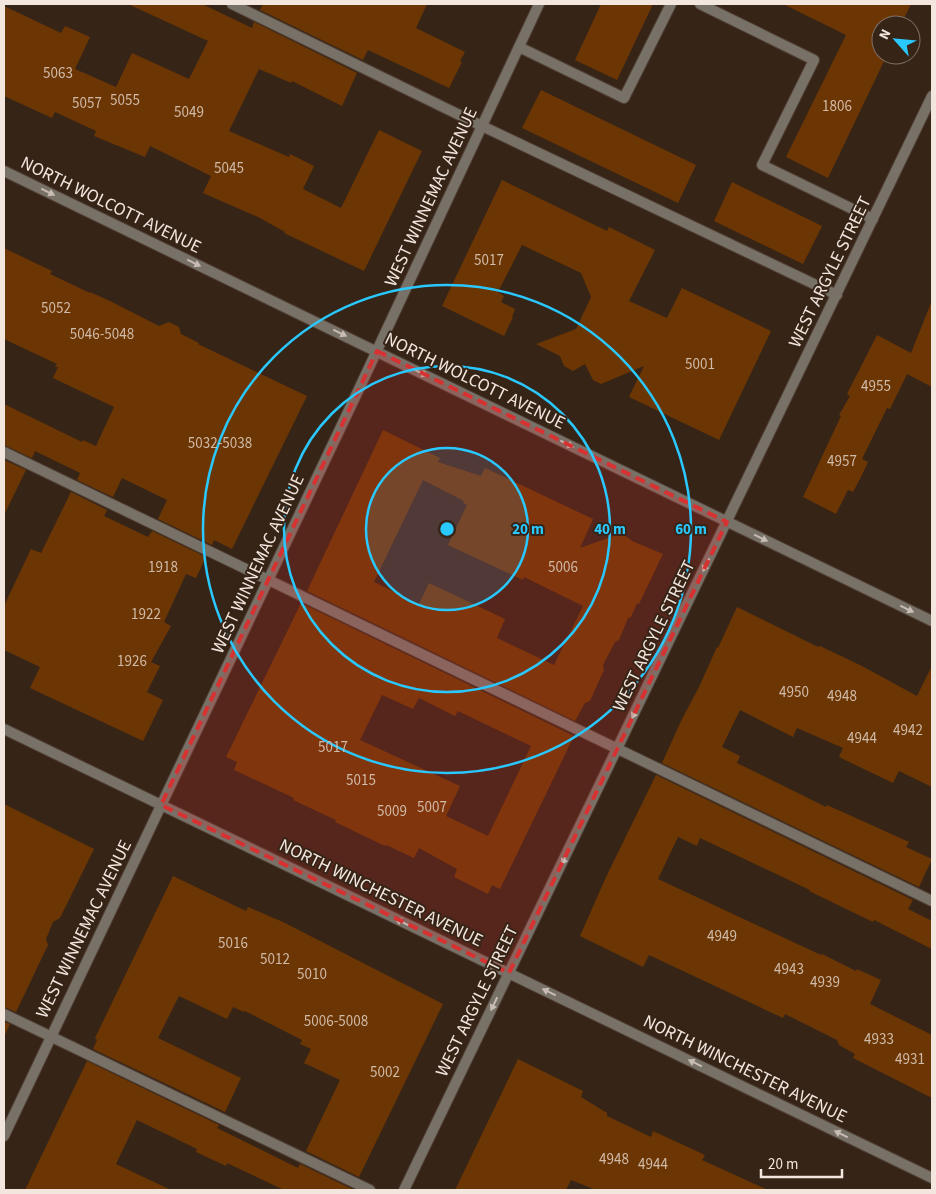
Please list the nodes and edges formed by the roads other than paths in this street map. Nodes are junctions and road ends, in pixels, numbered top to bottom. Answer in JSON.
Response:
{"nodes":[{"id":1,"x":232,"y":4,"type":"edge"},
{"id":2,"x":538,"y":4,"type":"edge"},
{"id":3,"x":671,"y":4,"type":"edge"},
{"id":4,"x":700,"y":4,"type":"edge"},
{"id":5,"x":519,"y":46,"type":"junction"},
{"id":6,"x":932,"y":96,"type":"edge"},
{"id":7,"x":482,"y":126,"type":"junction"},
{"id":8,"x":4,"y":171,"type":"edge"},
{"id":9,"x":873,"y":219,"type":"junction"},
{"id":10,"x":837,"y":295,"type":"junction"},
{"id":11,"x":377,"y":351,"type":"junction"},
{"id":12,"x":4,"y":452,"type":"edge"},
{"id":13,"x":727,"y":522,"type":"junction"},
{"id":14,"x":268,"y":580,"type":"junction"},
{"id":15,"x":932,"y":621,"type":"edge"},
{"id":16,"x":4,"y":729,"type":"edge"},
{"id":17,"x":618,"y":749,"type":"junction"},
{"id":18,"x":161,"y":805,"type":"junction"},
{"id":19,"x":932,"y":901,"type":"edge"},
{"id":20,"x":509,"y":973,"type":"junction"},
{"id":21,"x":4,"y":1014,"type":"edge"},
{"id":22,"x":51,"y":1037,"type":"junction"},
{"id":23,"x":4,"y":1136,"type":"edge"},
{"id":24,"x":932,"y":1178,"type":"edge"},
{"id":25,"x":370,"y":1190,"type":"edge"},
{"id":26,"x":404,"y":1190,"type":"edge"}],
"edges":[{"from":1,"to":7,"type":"street"},
{"from":2,"to":5,"type":"street","name":"WEST WINNEMAC AVENUE"},
{"from":3,"to":5,"type":"street"},
{"from":4,"to":9,"type":"street"},
{"from":5,"to":7,"type":"street","name":"WEST WINNEMAC AVENUE"},
{"from":6,"to":9,"type":"street","name":"WEST ARGYLE STREET"},
{"from":7,"to":10,"type":"street"},
{"from":7,"to":11,"type":"street","name":"WEST WINNEMAC AVENUE"},
{"from":8,"to":11,"type":"street","name":"NORTH WOLCOTT AVENUE","one_way":true},
{"from":9,"to":10,"type":"street","name":"WEST ARGYLE STREET"},
{"from":10,"to":13,"type":"street","name":"WEST ARGYLE STREET"},
{"from":11,"to":13,"type":"street","name":"NORTH WOLCOTT AVENUE","one_way":true},
{"from":11,"to":14,"type":"street","name":"WEST WINNEMAC AVENUE"},
{"from":12,"to":14,"type":"street"},
{"from":13,"to":15,"type":"street","name":"NORTH WOLCOTT AVENUE","one_way":true},
{"from":13,"to":17,"type":"street","name":"WEST ARGYLE STREET","one_way":true},
{"from":14,"to":17,"type":"street"},
{"from":14,"to":18,"type":"street","name":"WEST WINNEMAC AVENUE"},
{"from":16,"to":18,"type":"street","name":"NORTH WINCHESTER AVENUE"},
{"from":17,"to":19,"type":"street"},
{"from":17,"to":20,"type":"street","name":"WEST ARGYLE STREET","one_way":true},
{"from":20,"to":18,"type":"street","name":"NORTH WINCHESTER AVENUE","one_way":true},
{"from":18,"to":22,"type":"street","name":"WEST WINNEMAC AVENUE"},
{"from":24,"to":20,"type":"street","name":"NORTH WINCHESTER AVENUE","one_way":true},
{"from":20,"to":26,"type":"street","name":"WEST ARGYLE STREET","one_way":true},
{"from":21,"to":22,"type":"street"},
{"from":22,"to":23,"type":"street","name":"WEST WINNEMAC AVENUE"},
{"from":22,"to":25,"type":"street"}]}
